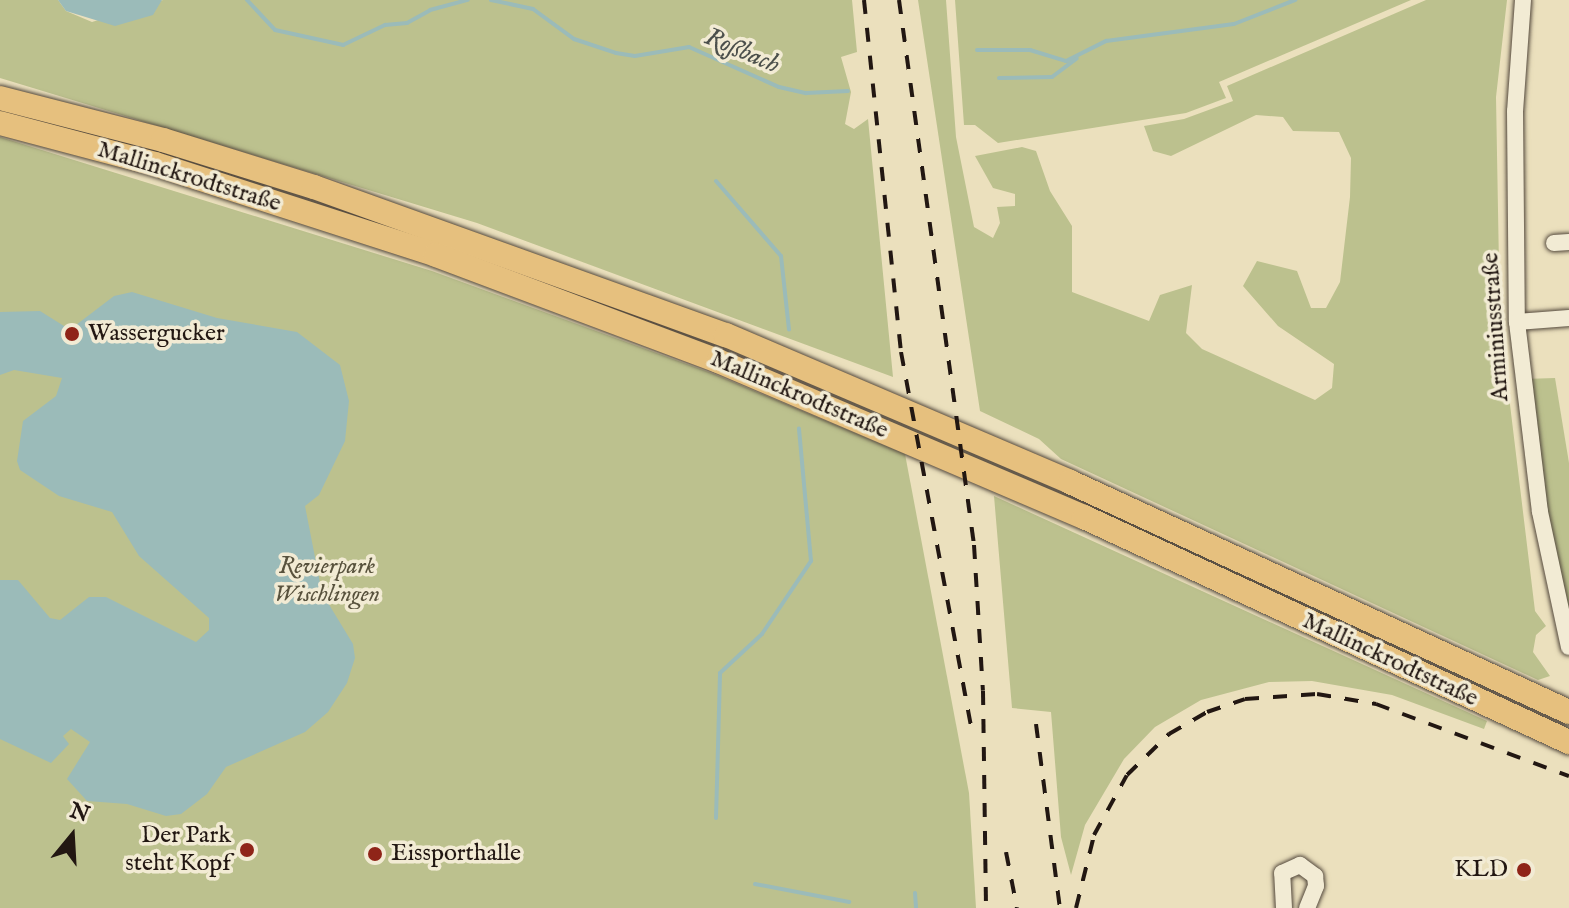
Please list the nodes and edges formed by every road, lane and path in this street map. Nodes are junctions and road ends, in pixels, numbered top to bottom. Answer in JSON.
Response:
{"nodes":[{"id":1,"x":1523,"y":0,"type":"edge"},
{"id":2,"x":0,"y":98,"type":"edge"},
{"id":3,"x":0,"y":123,"type":"edge"},
{"id":4,"x":1569,"y":318,"type":"edge"},
{"id":5,"x":1517,"y":322,"type":"junction"},
{"id":6,"x":1569,"y":647,"type":"edge"},
{"id":7,"x":1569,"y":712,"type":"edge"},
{"id":8,"x":1569,"y":742,"type":"edge"},
{"id":9,"x":1284,"y":908,"type":"edge"},
{"id":10,"x":1307,"y":908,"type":"edge"}],
"edges":[{"from":1,"to":5,"type":"street","name":"Arminiusstraße"},
{"from":2,"to":7,"type":"highway","name":"Mallinckrodtstraße"},
{"from":3,"to":8,"type":"highway","name":"Mallinckrodtstraße"},
{"from":4,"to":5,"type":"street"},
{"from":5,"to":6,"type":"street","name":"Arminiusstraße"},
{"from":9,"to":10,"type":"street"}]}
